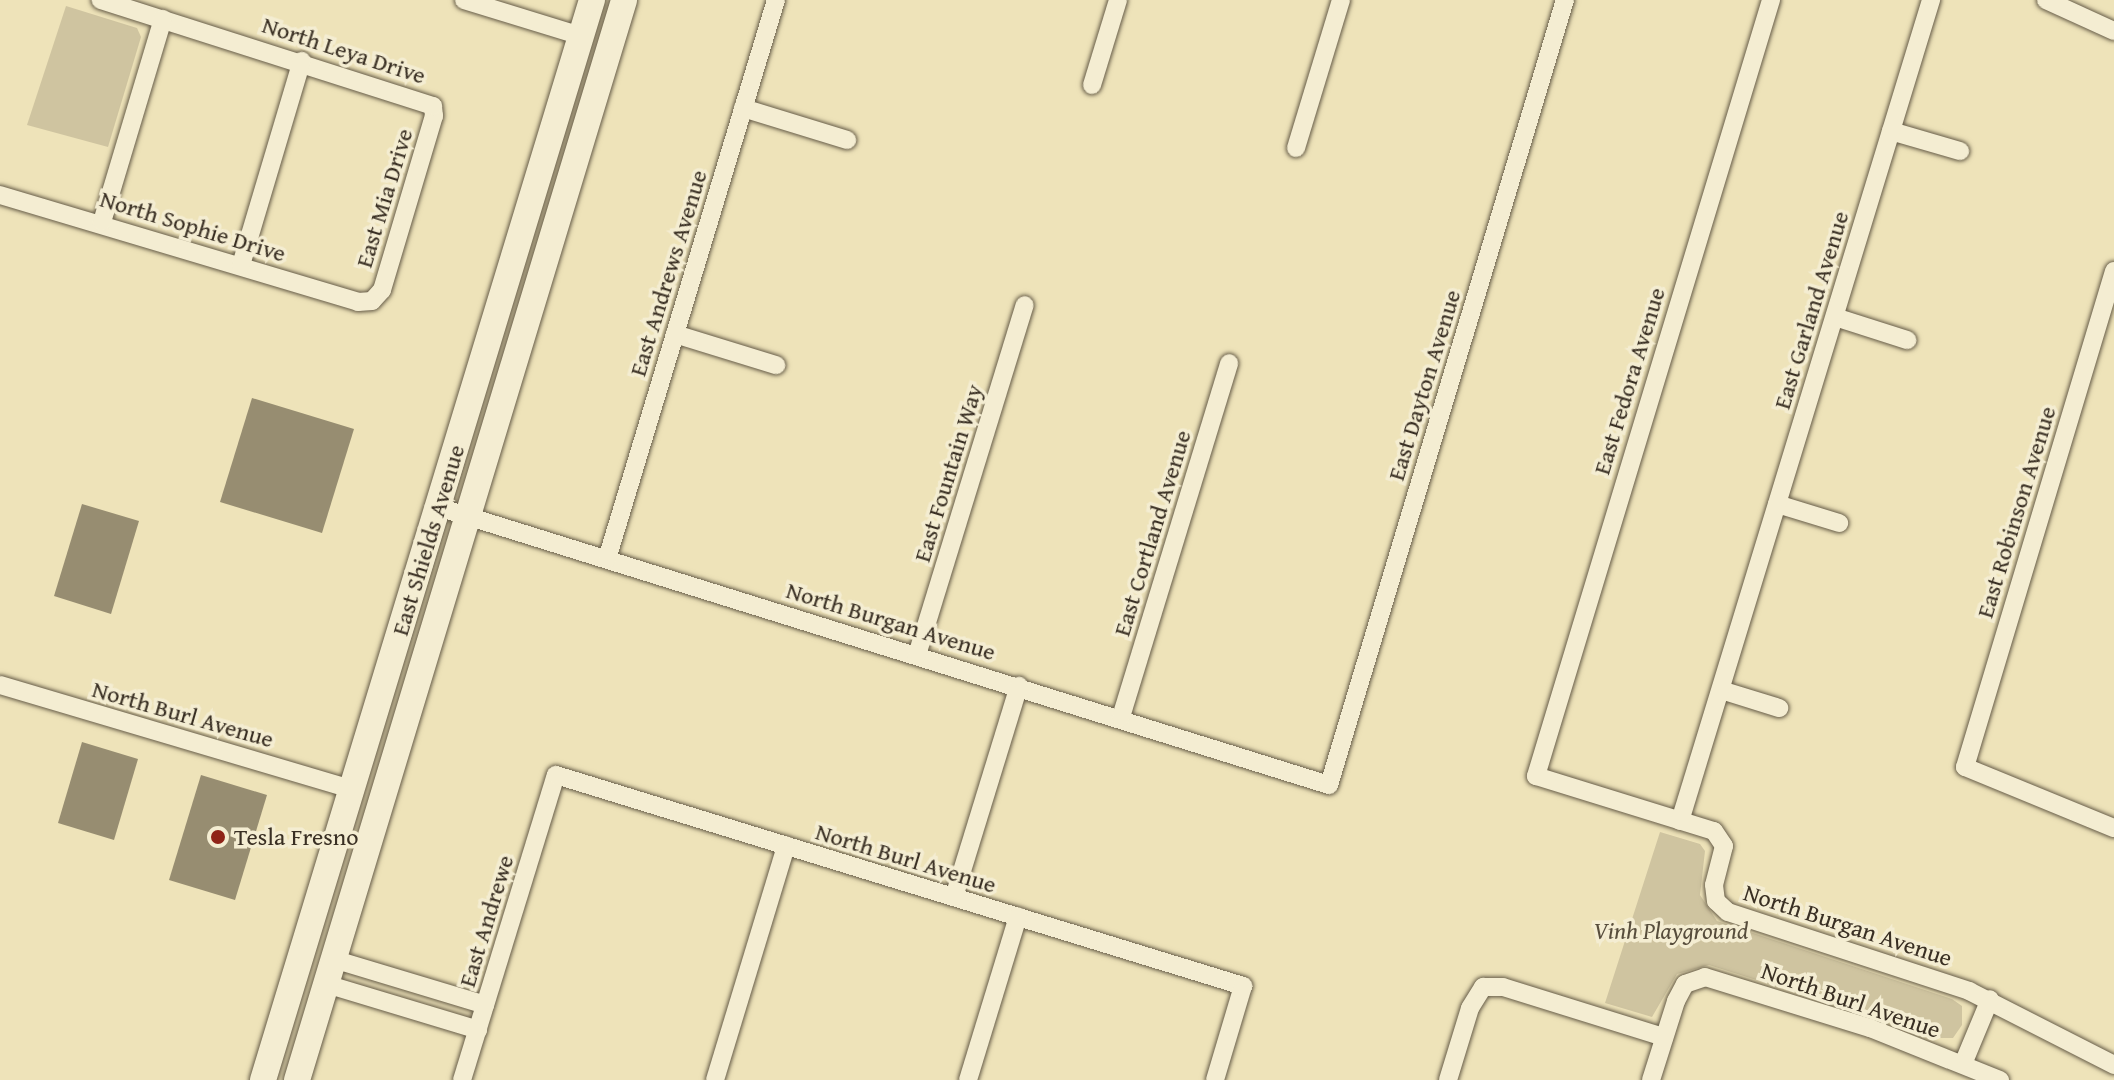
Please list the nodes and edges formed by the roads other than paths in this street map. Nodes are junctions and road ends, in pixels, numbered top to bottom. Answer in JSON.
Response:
{"nodes":[{"id":1,"x":464,"y":0,"type":"edge"},
{"id":2,"x":592,"y":0,"type":"edge"},
{"id":3,"x":617,"y":0,"type":"edge"},
{"id":4,"x":624,"y":0,"type":"edge"},
{"id":5,"x":776,"y":0,"type":"edge"},
{"id":6,"x":1118,"y":0,"type":"edge"},
{"id":7,"x":1341,"y":0,"type":"edge"},
{"id":8,"x":1565,"y":0,"type":"edge"},
{"id":9,"x":1771,"y":0,"type":"edge"},
{"id":10,"x":1931,"y":0,"type":"edge"},
{"id":11,"x":2046,"y":0,"type":"edge"},
{"id":12,"x":111,"y":1,"type":"edge"},
{"id":13,"x":163,"y":19,"type":"junction"},
{"id":14,"x":2114,"y":31,"type":"edge"},
{"id":15,"x":581,"y":36,"type":"junction"},
{"id":16,"x":612,"y":40,"type":"junction"},
{"id":17,"x":302,"y":61,"type":"junction"},
{"id":18,"x":1092,"y":85,"type":"dead end"},
{"id":19,"x":433,"y":106,"type":"joint"},
{"id":20,"x":743,"y":108,"type":"junction"},
{"id":21,"x":1891,"y":131,"type":"junction"},
{"id":22,"x":847,"y":140,"type":"dead end"},
{"id":23,"x":1296,"y":148,"type":"dead end"},
{"id":24,"x":1960,"y":151,"type":"dead end"},
{"id":25,"x":0,"y":195,"type":"edge"},
{"id":26,"x":102,"y":222,"type":"junction"},
{"id":27,"x":241,"y":265,"type":"junction"},
{"id":28,"x":543,"y":266,"type":"junction"},
{"id":29,"x":2114,"y":271,"type":"edge"},
{"id":30,"x":372,"y":301,"type":"joint"},
{"id":31,"x":1025,"y":305,"type":"dead end"},
{"id":32,"x":1835,"y":317,"type":"junction"},
{"id":33,"x":675,"y":334,"type":"junction"},
{"id":34,"x":1907,"y":340,"type":"dead end"},
{"id":35,"x":1229,"y":363,"type":"dead end"},
{"id":36,"x":776,"y":365,"type":"dead end"},
{"id":37,"x":1777,"y":504,"type":"junction"},
{"id":38,"x":438,"y":507,"type":"junction"},
{"id":39,"x":469,"y":516,"type":"junction"},
{"id":40,"x":1839,"y":523,"type":"dead end"},
{"id":41,"x":607,"y":559,"type":"junction"},
{"id":42,"x":917,"y":655,"type":"junction"},
{"id":43,"x":0,"y":685,"type":"edge"},
{"id":44,"x":1019,"y":686,"type":"junction"},
{"id":45,"x":1721,"y":690,"type":"junction"},
{"id":46,"x":1779,"y":708,"type":"dead end"},
{"id":47,"x":1121,"y":717,"type":"junction"},
{"id":48,"x":556,"y":775,"type":"joint"},
{"id":49,"x":1536,"y":776,"type":"joint"},
{"id":50,"x":1329,"y":785,"type":"joint"},
{"id":51,"x":352,"y":789,"type":"junction"},
{"id":52,"x":1680,"y":821,"type":"junction"},
{"id":53,"x":2114,"y":828,"type":"edge"},
{"id":54,"x":786,"y":846,"type":"junction"},
{"id":55,"x":954,"y":897,"type":"junction"},
{"id":56,"x":1018,"y":916,"type":"junction"},
{"id":57,"x":329,"y":971,"type":"junction"},
{"id":58,"x":1990,"y":999,"type":"junction"},
{"id":59,"x":485,"y":1005,"type":"junction"},
{"id":60,"x":478,"y":1030,"type":"junction"},
{"id":61,"x":1664,"y":1037,"type":"junction"},
{"id":62,"x":1963,"y":1064,"type":"junction"},
{"id":63,"x":2114,"y":1065,"type":"edge"},
{"id":64,"x":263,"y":1080,"type":"edge"},
{"id":65,"x":297,"y":1080,"type":"edge"},
{"id":66,"x":462,"y":1080,"type":"edge"},
{"id":67,"x":715,"y":1080,"type":"edge"},
{"id":68,"x":968,"y":1080,"type":"edge"},
{"id":69,"x":1215,"y":1080,"type":"edge"},
{"id":70,"x":1448,"y":1080,"type":"edge"},
{"id":71,"x":1651,"y":1080,"type":"edge"},
{"id":72,"x":2000,"y":1080,"type":"edge"}],
"edges":[{"from":1,"to":15,"type":"street"},
{"from":2,"to":15,"type":"main road","name":"East Shields Avenue"},
{"from":3,"to":16,"type":"main road"},
{"from":4,"to":16,"type":"main road","name":"East Shields Avenue"},
{"from":5,"to":20,"type":"street","name":"East Andrews Avenue"},
{"from":6,"to":18,"type":"street"},
{"from":7,"to":23,"type":"street"},
{"from":8,"to":50,"type":"street","name":"East Dayton Avenue"},
{"from":9,"to":49,"type":"street","name":"East Fedora Avenue"},
{"from":10,"to":21,"type":"street","name":"East Garland Avenue"},
{"from":11,"to":14,"type":"street"},
{"from":12,"to":13,"type":"street","name":"North Leya Drive"},
{"from":13,"to":17,"type":"street","name":"North Leya Drive"},
{"from":13,"to":26,"type":"street"},
{"from":15,"to":28,"type":"main road"},
{"from":15,"to":38,"type":"main road","name":"East Shields Avenue"},
{"from":16,"to":28,"type":"main road","name":"East Shields Avenue"},
{"from":17,"to":19,"type":"street","name":"North Leya Drive"},
{"from":17,"to":27,"type":"street"},
{"from":19,"to":30,"type":"street","name":"East Mia Drive"},
{"from":20,"to":22,"type":"street"},
{"from":20,"to":33,"type":"street","name":"East Andrews Avenue"},
{"from":21,"to":24,"type":"street"},
{"from":21,"to":32,"type":"street","name":"East Garland Avenue"},
{"from":25,"to":26,"type":"street","name":"North Sophie Drive"},
{"from":26,"to":27,"type":"street","name":"North Sophie Drive"},
{"from":27,"to":30,"type":"street","name":"North Sophie Drive"},
{"from":28,"to":39,"type":"main road","name":"East Shields Avenue"},
{"from":29,"to":53,"type":"street","name":"East Robinson Avenue"},
{"from":31,"to":42,"type":"street","name":"East Fountain Way"},
{"from":32,"to":34,"type":"street"},
{"from":32,"to":37,"type":"street","name":"East Garland Avenue"},
{"from":33,"to":36,"type":"street"},
{"from":33,"to":41,"type":"street","name":"East Andrews Avenue"},
{"from":35,"to":47,"type":"street","name":"East Cortland Avenue"},
{"from":37,"to":40,"type":"street"},
{"from":37,"to":45,"type":"street","name":"East Garland Avenue"},
{"from":38,"to":39,"type":"street","name":"North Burgan Avenue"},
{"from":38,"to":51,"type":"main road","name":"East Shields Avenue"},
{"from":39,"to":41,"type":"street","name":"North Burgan Avenue"},
{"from":39,"to":57,"type":"main road","name":"East Shields Avenue"},
{"from":41,"to":42,"type":"street","name":"North Burgan Avenue"},
{"from":42,"to":44,"type":"street","name":"North Burgan Avenue"},
{"from":43,"to":51,"type":"street","name":"North Burl Avenue"},
{"from":44,"to":47,"type":"street","name":"North Burgan Avenue"},
{"from":44,"to":55,"type":"street"},
{"from":45,"to":46,"type":"street"},
{"from":45,"to":52,"type":"street","name":"East Garland Avenue"},
{"from":47,"to":50,"type":"street","name":"North Burgan Avenue"},
{"from":48,"to":54,"type":"street","name":"North Burl Avenue"},
{"from":48,"to":59,"type":"street","name":"East Andrewe"},
{"from":49,"to":52,"type":"street","name":"North Burgan Avenue"},
{"from":51,"to":64,"type":"main road","name":"East Shields Avenue"},
{"from":52,"to":58,"type":"street","name":"North Burgan Avenue"},
{"from":54,"to":55,"type":"street","name":"North Burl Avenue"},
{"from":54,"to":67,"type":"street"},
{"from":55,"to":56,"type":"street","name":"North Burl Avenue"},
{"from":56,"to":68,"type":"street"},
{"from":56,"to":69,"type":"street","name":"North Burl Avenue"},
{"from":57,"to":59,"type":"street"},
{"from":57,"to":60,"type":"street"},
{"from":57,"to":65,"type":"main road","name":"East Shields Avenue"},
{"from":58,"to":62,"type":"street"},
{"from":58,"to":63,"type":"street","name":"North Burgan Avenue"},
{"from":59,"to":60,"type":"street","name":"East Andrewe"},
{"from":60,"to":66,"type":"street","name":"East Andrewe"},
{"from":61,"to":62,"type":"street","name":"North Burl Avenue"},
{"from":61,"to":70,"type":"street"},
{"from":61,"to":71,"type":"street"},
{"from":62,"to":72,"type":"street","name":"North Burl Avenue"}]}
